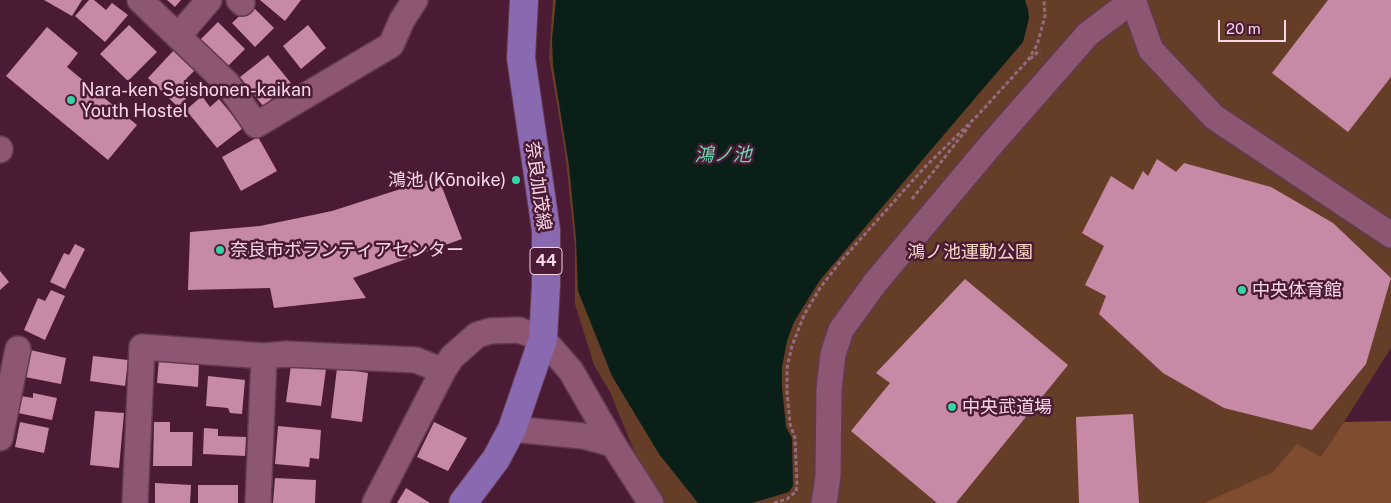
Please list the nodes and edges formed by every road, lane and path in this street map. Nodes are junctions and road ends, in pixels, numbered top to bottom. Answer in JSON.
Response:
{"nodes":[{"id":1,"x":140,"y":0,"type":"edge"},
{"id":2,"x":209,"y":0,"type":"edge"},
{"id":3,"x":415,"y":0,"type":"edge"},
{"id":4,"x":524,"y":0,"type":"edge"},
{"id":5,"x":1133,"y":0,"type":"edge"},
{"id":6,"x":179,"y":35,"type":"junction"},
{"id":7,"x":1391,"y":235,"type":"edge"},
{"id":8,"x":543,"y":339,"type":"junction"},
{"id":9,"x":18,"y":349,"type":"dead end"},
{"id":10,"x":264,"y":356,"type":"junction"},
{"id":11,"x":443,"y":371,"type":"junction"},
{"id":12,"x":512,"y":429,"type":"junction"},
{"id":13,"x":0,"y":438,"type":"edge"},
{"id":14,"x":613,"y":444,"type":"junction"},
{"id":15,"x":135,"y":503,"type":"edge"},
{"id":16,"x":258,"y":503,"type":"edge"},
{"id":17,"x":375,"y":503,"type":"edge"},
{"id":18,"x":463,"y":503,"type":"edge"},
{"id":19,"x":651,"y":503,"type":"edge"},
{"id":20,"x":824,"y":503,"type":"edge"}],
"edges":[{"from":1,"to":6,"type":"street"},
{"from":2,"to":6,"type":"street"},
{"from":3,"to":6,"type":"street"},
{"from":4,"to":8,"type":"main road","name":"奈良加茂線","number":"44"},
{"from":5,"to":7,"type":"street"},
{"from":5,"to":20,"type":"street"},
{"from":8,"to":11,"type":"street"},
{"from":8,"to":12,"type":"main road","name":"奈良加茂線","number":"44"},
{"from":8,"to":14,"type":"street"},
{"from":9,"to":13,"type":"street"},
{"from":10,"to":11,"type":"street"},
{"from":10,"to":15,"type":"street"},
{"from":10,"to":16,"type":"street"},
{"from":11,"to":17,"type":"street"},
{"from":12,"to":14,"type":"street"},
{"from":12,"to":18,"type":"main road","name":"奈良加茂線","number":"44"},
{"from":14,"to":19,"type":"street"}]}
